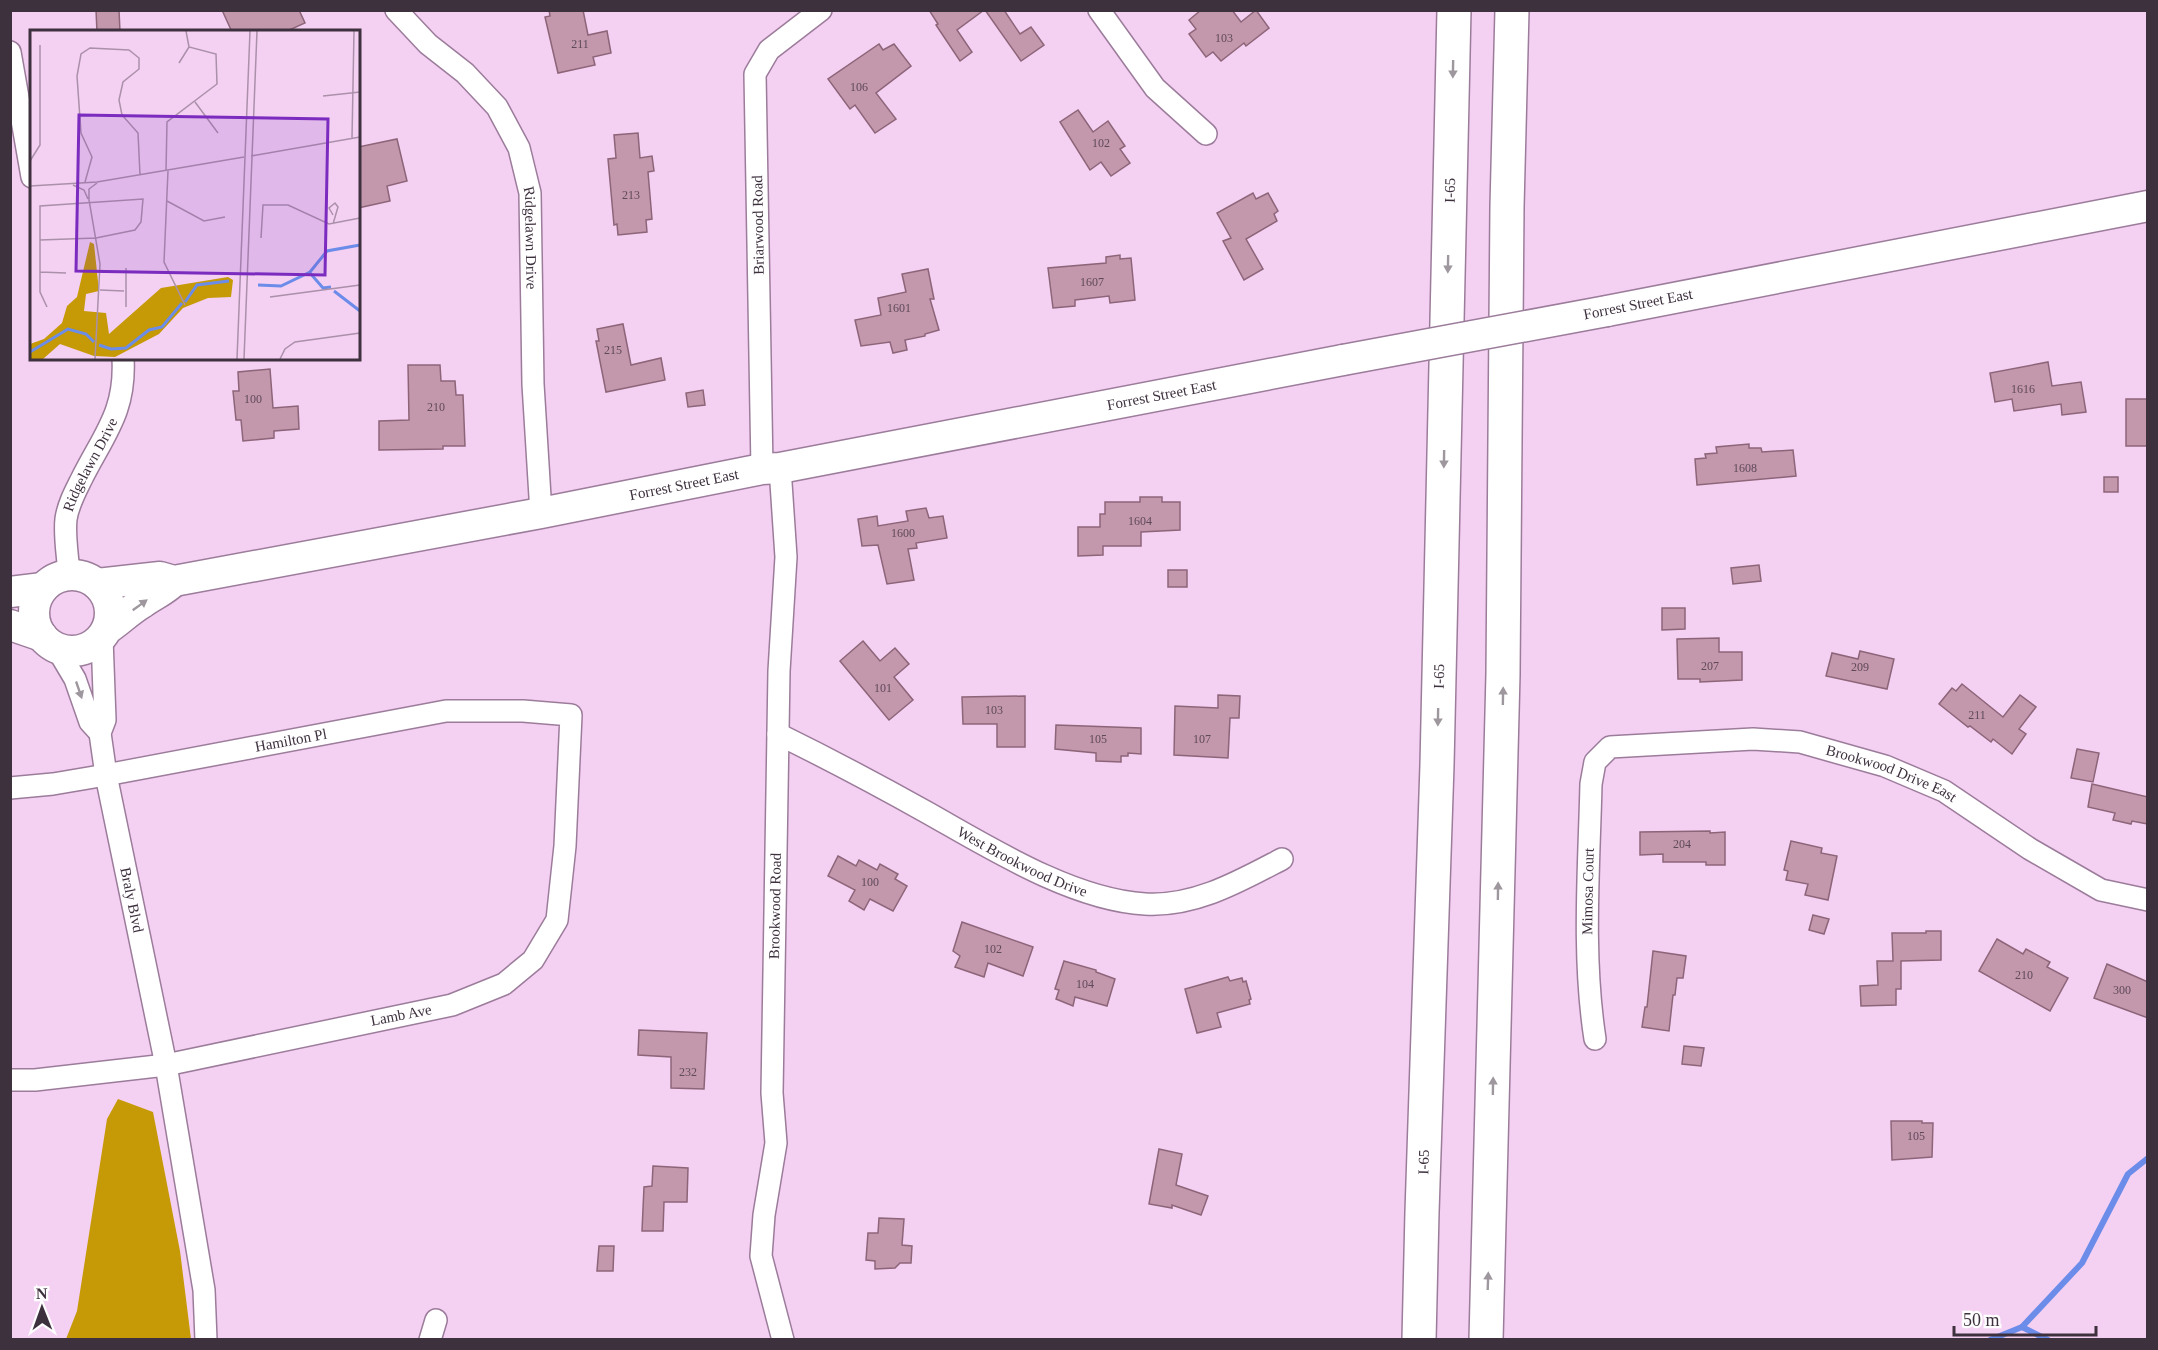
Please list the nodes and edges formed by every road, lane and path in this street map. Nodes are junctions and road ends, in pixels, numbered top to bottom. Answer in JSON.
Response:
{"nodes":[{"id":1,"x":396,"y":10,"type":"edge"},
{"id":2,"x":821,"y":10,"type":"edge"},
{"id":3,"x":1099,"y":10,"type":"edge"},
{"id":4,"x":1454,"y":10,"type":"edge"},
{"id":5,"x":1512,"y":10,"type":"edge"},
{"id":6,"x":10,"y":52,"type":"edge"},
{"id":7,"x":1206,"y":134,"type":"dead end"},
{"id":8,"x":30,"y":166,"type":"edge"},
{"id":9,"x":2148,"y":206,"type":"edge"},
{"id":10,"x":123,"y":360,"type":"edge"},
{"id":11,"x":771,"y":469,"type":"junction"},
{"id":12,"x":541,"y":513,"type":"junction"},
{"id":13,"x":56,"y":581,"type":"junction"},
{"id":14,"x":174,"y":581,"type":"junction"},
{"id":15,"x":98,"y":584,"type":"junction"},
{"id":16,"x":10,"y":592,"type":"edge"},
{"id":17,"x":10,"y":625,"type":"edge"},
{"id":18,"x":104,"y":634,"type":"junction"},
{"id":19,"x":49,"y":642,"type":"junction"},
{"id":20,"x":571,"y":716,"type":"joint"},
{"id":21,"x":100,"y":733,"type":"junction"},
{"id":22,"x":778,"y":734,"type":"junction"},
{"id":23,"x":1610,"y":747,"type":"joint"},
{"id":24,"x":106,"y":775,"type":"junction"},
{"id":25,"x":10,"y":788,"type":"edge"},
{"id":26,"x":1282,"y":859,"type":"dead end"},
{"id":27,"x":2148,"y":900,"type":"edge"},
{"id":28,"x":1595,"y":1039,"type":"dead end"},
{"id":29,"x":166,"y":1065,"type":"junction"},
{"id":30,"x":10,"y":1080,"type":"edge"},
{"id":31,"x":206,"y":1340,"type":"edge"},
{"id":32,"x":783,"y":1340,"type":"edge"},
{"id":33,"x":1419,"y":1340,"type":"edge"},
{"id":34,"x":1486,"y":1340,"type":"edge"}],
"edges":[{"from":1,"to":12,"type":"street","name":"Ridgelawn Drive"},
{"from":2,"to":11,"type":"street","name":"Briarwood Road"},
{"from":3,"to":7,"type":"street"},
{"from":4,"to":33,"type":"highway","name":"I-65","one_way":true},
{"from":34,"to":5,"type":"highway","one_way":true},
{"from":6,"to":8,"type":"street"},
{"from":9,"to":11,"type":"street","name":"Forrest Street East","bridge":true},
{"from":10,"to":13,"type":"street","name":"Ridgelawn Drive"},
{"from":11,"to":12,"type":"street","name":"Forrest Street East"},
{"from":11,"to":22,"type":"street","name":"Brookwood Road"},
{"from":12,"to":14,"type":"street","name":"Forrest Street East"},
{"from":13,"to":15,"type":"street"},
{"from":13,"to":16,"type":"street"},
{"from":13,"to":19,"type":"street"},
{"from":14,"to":15,"type":"street","name":"Forrest Street East"},
{"from":18,"to":14,"type":"street","name":"Forrest Street East","one_way":true},
{"from":15,"to":18,"type":"street"},
{"from":17,"to":19,"type":"street"},
{"from":18,"to":19,"type":"street"},
{"from":18,"to":21,"type":"street"},
{"from":19,"to":21,"type":"street","one_way":true},
{"from":20,"to":24,"type":"street","name":"Hamilton Pl"},
{"from":20,"to":29,"type":"street","name":"Lamb Ave"},
{"from":21,"to":24,"type":"street","name":"Braly Blvd"},
{"from":22,"to":26,"type":"street","name":"West Brookwood Drive"},
{"from":22,"to":32,"type":"street","name":"Brookwood Road"},
{"from":23,"to":27,"type":"street","name":"Brookwood Drive East"},
{"from":23,"to":28,"type":"street","name":"Mimosa Court"},
{"from":24,"to":25,"type":"street","name":"Hamilton Pl"},
{"from":24,"to":29,"type":"street","name":"Braly Blvd"},
{"from":29,"to":30,"type":"street","name":"Lamb Ave"},
{"from":29,"to":31,"type":"street","name":"Braly Blvd"}]}
